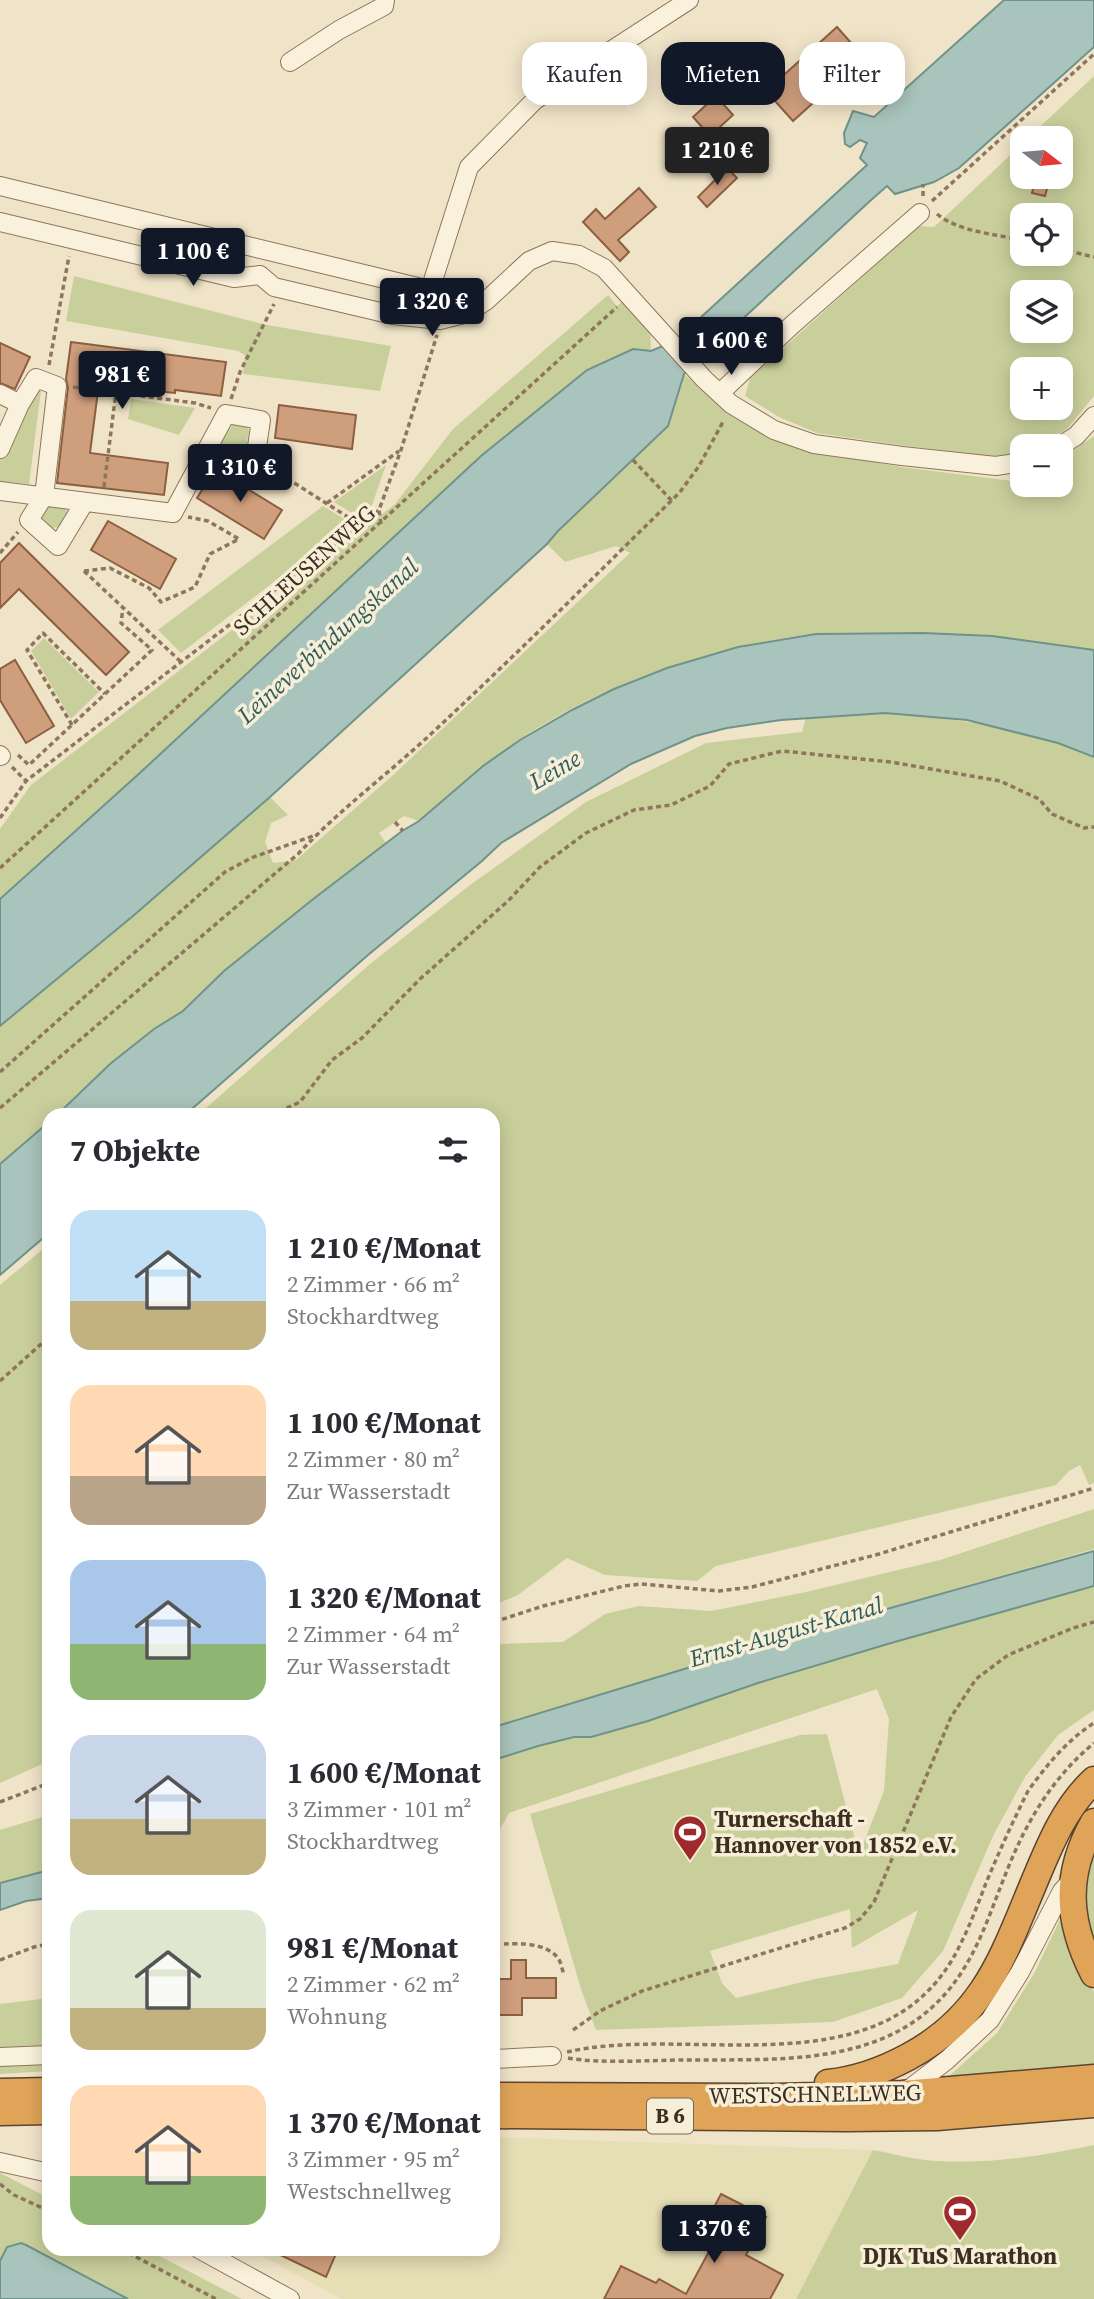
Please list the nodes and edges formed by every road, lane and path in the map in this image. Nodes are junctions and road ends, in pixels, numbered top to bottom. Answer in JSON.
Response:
{"nodes":[{"id":1,"x":385,"y":0,"type":"edge"},
{"id":2,"x":689,"y":0,"type":"edge"},
{"id":3,"x":1094,"y":54,"type":"edge"},
{"id":4,"x":290,"y":62,"type":"dead end"},
{"id":5,"x":0,"y":186,"type":"edge"},
{"id":6,"x":923,"y":210,"type":"junction"},
{"id":7,"x":0,"y":222,"type":"edge"},
{"id":8,"x":1010,"y":237,"type":"edge"},
{"id":9,"x":72,"y":239,"type":"junction"},
{"id":10,"x":270,"y":250,"type":"junction"},
{"id":11,"x":1073,"y":252,"type":"edge"},
{"id":12,"x":1094,"y":257,"type":"edge"},
{"id":13,"x":260,"y":275,"type":"junction"},
{"id":14,"x":281,"y":288,"type":"junction"},
{"id":15,"x":430,"y":290,"type":"junction"},
{"id":16,"x":629,"y":296,"type":"junction"},
{"id":17,"x":487,"y":300,"type":"junction"},
{"id":18,"x":440,"y":320,"type":"junction"},
{"id":19,"x":52,"y":383,"type":"junction"},
{"id":20,"x":116,"y":392,"type":"junction"},
{"id":21,"x":0,"y":394,"type":"edge"},
{"id":22,"x":726,"y":399,"type":"junction"},
{"id":23,"x":20,"y":404,"type":"junction"},
{"id":24,"x":226,"y":414,"type":"junction"},
{"id":25,"x":1094,"y":416,"type":"edge"},
{"id":26,"x":1073,"y":438,"type":"edge"},
{"id":27,"x":0,"y":449,"type":"edge"},
{"id":28,"x":401,"y":450,"type":"junction"},
{"id":29,"x":206,"y":455,"type":"junction"},
{"id":30,"x":633,"y":460,"type":"dead end"},
{"id":31,"x":1010,"y":464,"type":"edge"},
{"id":32,"x":279,"y":474,"type":"dead end"},
{"id":33,"x":0,"y":491,"type":"edge"},
{"id":34,"x":44,"y":496,"type":"junction"},
{"id":35,"x":672,"y":500,"type":"junction"},
{"id":36,"x":327,"y":503,"type":"junction"},
{"id":37,"x":93,"y":504,"type":"junction"},
{"id":38,"x":379,"y":510,"type":"junction"},
{"id":39,"x":173,"y":513,"type":"junction"},
{"id":40,"x":29,"y":520,"type":"junction"},
{"id":41,"x":359,"y":524,"type":"junction"},
{"id":42,"x":382,"y":524,"type":"junction"},
{"id":43,"x":1,"y":550,"type":"edge"},
{"id":44,"x":123,"y":608,"type":"junction"},
{"id":45,"x":180,"y":661,"type":"junction"},
{"id":46,"x":106,"y":694,"type":"junction"},
{"id":47,"x":72,"y":725,"type":"junction"},
{"id":48,"x":5,"y":754,"type":"edge"},
{"id":49,"x":0,"y":818,"type":"edge"},
{"id":50,"x":395,"y":822,"type":"dead end"},
{"id":51,"x":1094,"y":827,"type":"edge"},
{"id":52,"x":402,"y":831,"type":"dead end"},
{"id":53,"x":315,"y":835,"type":"junction"},
{"id":54,"x":0,"y":869,"type":"edge"},
{"id":55,"x":0,"y":1072,"type":"edge"},
{"id":56,"x":0,"y":1108,"type":"edge"},
{"id":57,"x":287,"y":1108,"type":"edge"},
{"id":58,"x":42,"y":1343,"type":"edge"},
{"id":59,"x":0,"y":1381,"type":"edge"},
{"id":60,"x":1094,"y":1488,"type":"edge"},
{"id":61,"x":500,"y":1620,"type":"edge"},
{"id":62,"x":1094,"y":1622,"type":"edge"},
{"id":63,"x":1094,"y":1723,"type":"edge"},
{"id":64,"x":1094,"y":1743,"type":"edge"},
{"id":65,"x":1094,"y":1780,"type":"edge"},
{"id":66,"x":42,"y":1786,"type":"edge"},
{"id":67,"x":0,"y":1802,"type":"edge"},
{"id":68,"x":1094,"y":1822,"type":"edge"},
{"id":69,"x":1073,"y":1879,"type":"junction"},
{"id":70,"x":504,"y":1944,"type":"dead end"},
{"id":71,"x":42,"y":1945,"type":"edge"},
{"id":72,"x":0,"y":1960,"type":"edge"},
{"id":73,"x":564,"y":1974,"type":"dead end"},
{"id":74,"x":1094,"y":1974,"type":"edge"},
{"id":75,"x":573,"y":2030,"type":"dead end"},
{"id":76,"x":42,"y":2055,"type":"edge"},
{"id":77,"x":552,"y":2056,"type":"junction"},
{"id":78,"x":0,"y":2057,"type":"edge"},
{"id":79,"x":500,"y":2059,"type":"edge"},
{"id":80,"x":1094,"y":2078,"type":"edge"},
{"id":81,"x":42,"y":2091,"type":"edge"},
{"id":82,"x":0,"y":2092,"type":"edge"},
{"id":83,"x":902,"y":2094,"type":"junction"},
{"id":84,"x":500,"y":2096,"type":"edge"},
{"id":85,"x":776,"y":2097,"type":"junction"},
{"id":86,"x":1094,"y":2104,"type":"edge"},
{"id":87,"x":42,"y":2111,"type":"edge"},
{"id":88,"x":0,"y":2112,"type":"edge"},
{"id":89,"x":500,"y":2115,"type":"edge"},
{"id":90,"x":0,"y":2162,"type":"edge"},
{"id":91,"x":42,"y":2171,"type":"edge"},
{"id":92,"x":0,"y":2184,"type":"edge"},
{"id":93,"x":42,"y":2208,"type":"edge"},
{"id":94,"x":134,"y":2256,"type":"edge"},
{"id":95,"x":212,"y":2256,"type":"edge"},
{"id":96,"x":216,"y":2299,"type":"edge"},
{"id":97,"x":290,"y":2299,"type":"edge"}],
"edges":[{"from":1,"to":4,"type":"street"},
{"from":2,"to":15,"type":"street"},
{"from":3,"to":6,"type":"path"},
{"from":5,"to":10,"type":"street"},
{"from":6,"to":8,"type":"path"},
{"from":6,"to":22,"type":"street"},
{"from":7,"to":9,"type":"street"},
{"from":9,"to":13,"type":"street"},
{"from":9,"to":19,"type":"path"},
{"from":10,"to":13,"type":"street"},
{"from":10,"to":15,"type":"street"},
{"from":11,"to":12,"type":"path"},
{"from":13,"to":14,"type":"street"},
{"from":14,"to":18,"type":"street"},
{"from":14,"to":24,"type":"path"},
{"from":15,"to":17,"type":"street"},
{"from":16,"to":17,"type":"street"},
{"from":16,"to":22,"type":"street"},
{"from":16,"to":42,"type":"path","name":"SCHLEUSENWEG"},
{"from":17,"to":18,"type":"street"},
{"from":18,"to":28,"type":"path"},
{"from":19,"to":20,"type":"path"},
{"from":19,"to":23,"type":"street"},
{"from":19,"to":34,"type":"street"},
{"from":20,"to":24,"type":"path"},
{"from":20,"to":37,"type":"path"},
{"from":21,"to":23,"type":"street"},
{"from":22,"to":31,"type":"street"},
{"from":22,"to":35,"type":"path"},
{"from":23,"to":27,"type":"street"},
{"from":24,"to":29,"type":"street"},
{"from":24,"to":29,"type":"street"},
{"from":25,"to":26,"type":"street"},
{"from":28,"to":36,"type":"path"},
{"from":28,"to":38,"type":"path"},
{"from":29,"to":39,"type":"street"},
{"from":30,"to":35,"type":"path"},
{"from":32,"to":36,"type":"path"},
{"from":33,"to":34,"type":"street"},
{"from":34,"to":37,"type":"street"},
{"from":34,"to":40,"type":"street"},
{"from":35,"to":53,"type":"path"},
{"from":36,"to":41,"type":"path"},
{"from":37,"to":39,"type":"street"},
{"from":37,"to":40,"type":"street"},
{"from":38,"to":41,"type":"path"},
{"from":38,"to":42,"type":"path"},
{"from":39,"to":44,"type":"path"},
{"from":40,"to":43,"type":"path"},
{"from":41,"to":45,"type":"path"},
{"from":42,"to":54,"type":"path","name":"SCHLEUSENWEG"},
{"from":44,"to":45,"type":"path"},
{"from":44,"to":46,"type":"path"},
{"from":45,"to":49,"type":"path"},
{"from":46,"to":47,"type":"path"},
{"from":46,"to":47,"type":"path"},
{"from":47,"to":48,"type":"path"},
{"from":50,"to":52,"type":"path"},
{"from":51,"to":57,"type":"path"},
{"from":53,"to":55,"type":"path"},
{"from":53,"to":56,"type":"path"},
{"from":58,"to":59,"type":"path"},
{"from":60,"to":61,"type":"path"},
{"from":62,"to":75,"type":"path"},
{"from":63,"to":77,"type":"path"},
{"from":64,"to":77,"type":"path"},
{"from":65,"to":85,"type":"highway"},
{"from":66,"to":67,"type":"path"},
{"from":68,"to":69,"type":"highway"},
{"from":69,"to":74,"type":"highway"},
{"from":69,"to":83,"type":"street"},
{"from":70,"to":73,"type":"path"},
{"from":71,"to":72,"type":"path"},
{"from":76,"to":78,"type":"street"},
{"from":77,"to":79,"type":"street"},
{"from":80,"to":83,"type":"highway","name":"WESTSCHNELLWEG","number":"B 6"},
{"from":81,"to":82,"type":"highway"},
{"from":83,"to":85,"type":"highway","name":"WESTSCHNELLWEG","number":"B 6"},
{"from":84,"to":85,"type":"highway","name":"WESTSCHNELLWEG","number":"B 6"},
{"from":86,"to":89,"type":"highway","name":"WESTSCHNELLWEG","number":"B 6"},
{"from":87,"to":88,"type":"highway"},
{"from":90,"to":91,"type":"street"},
{"from":92,"to":93,"type":"path"},
{"from":94,"to":96,"type":"path"},
{"from":95,"to":97,"type":"street"}]}
